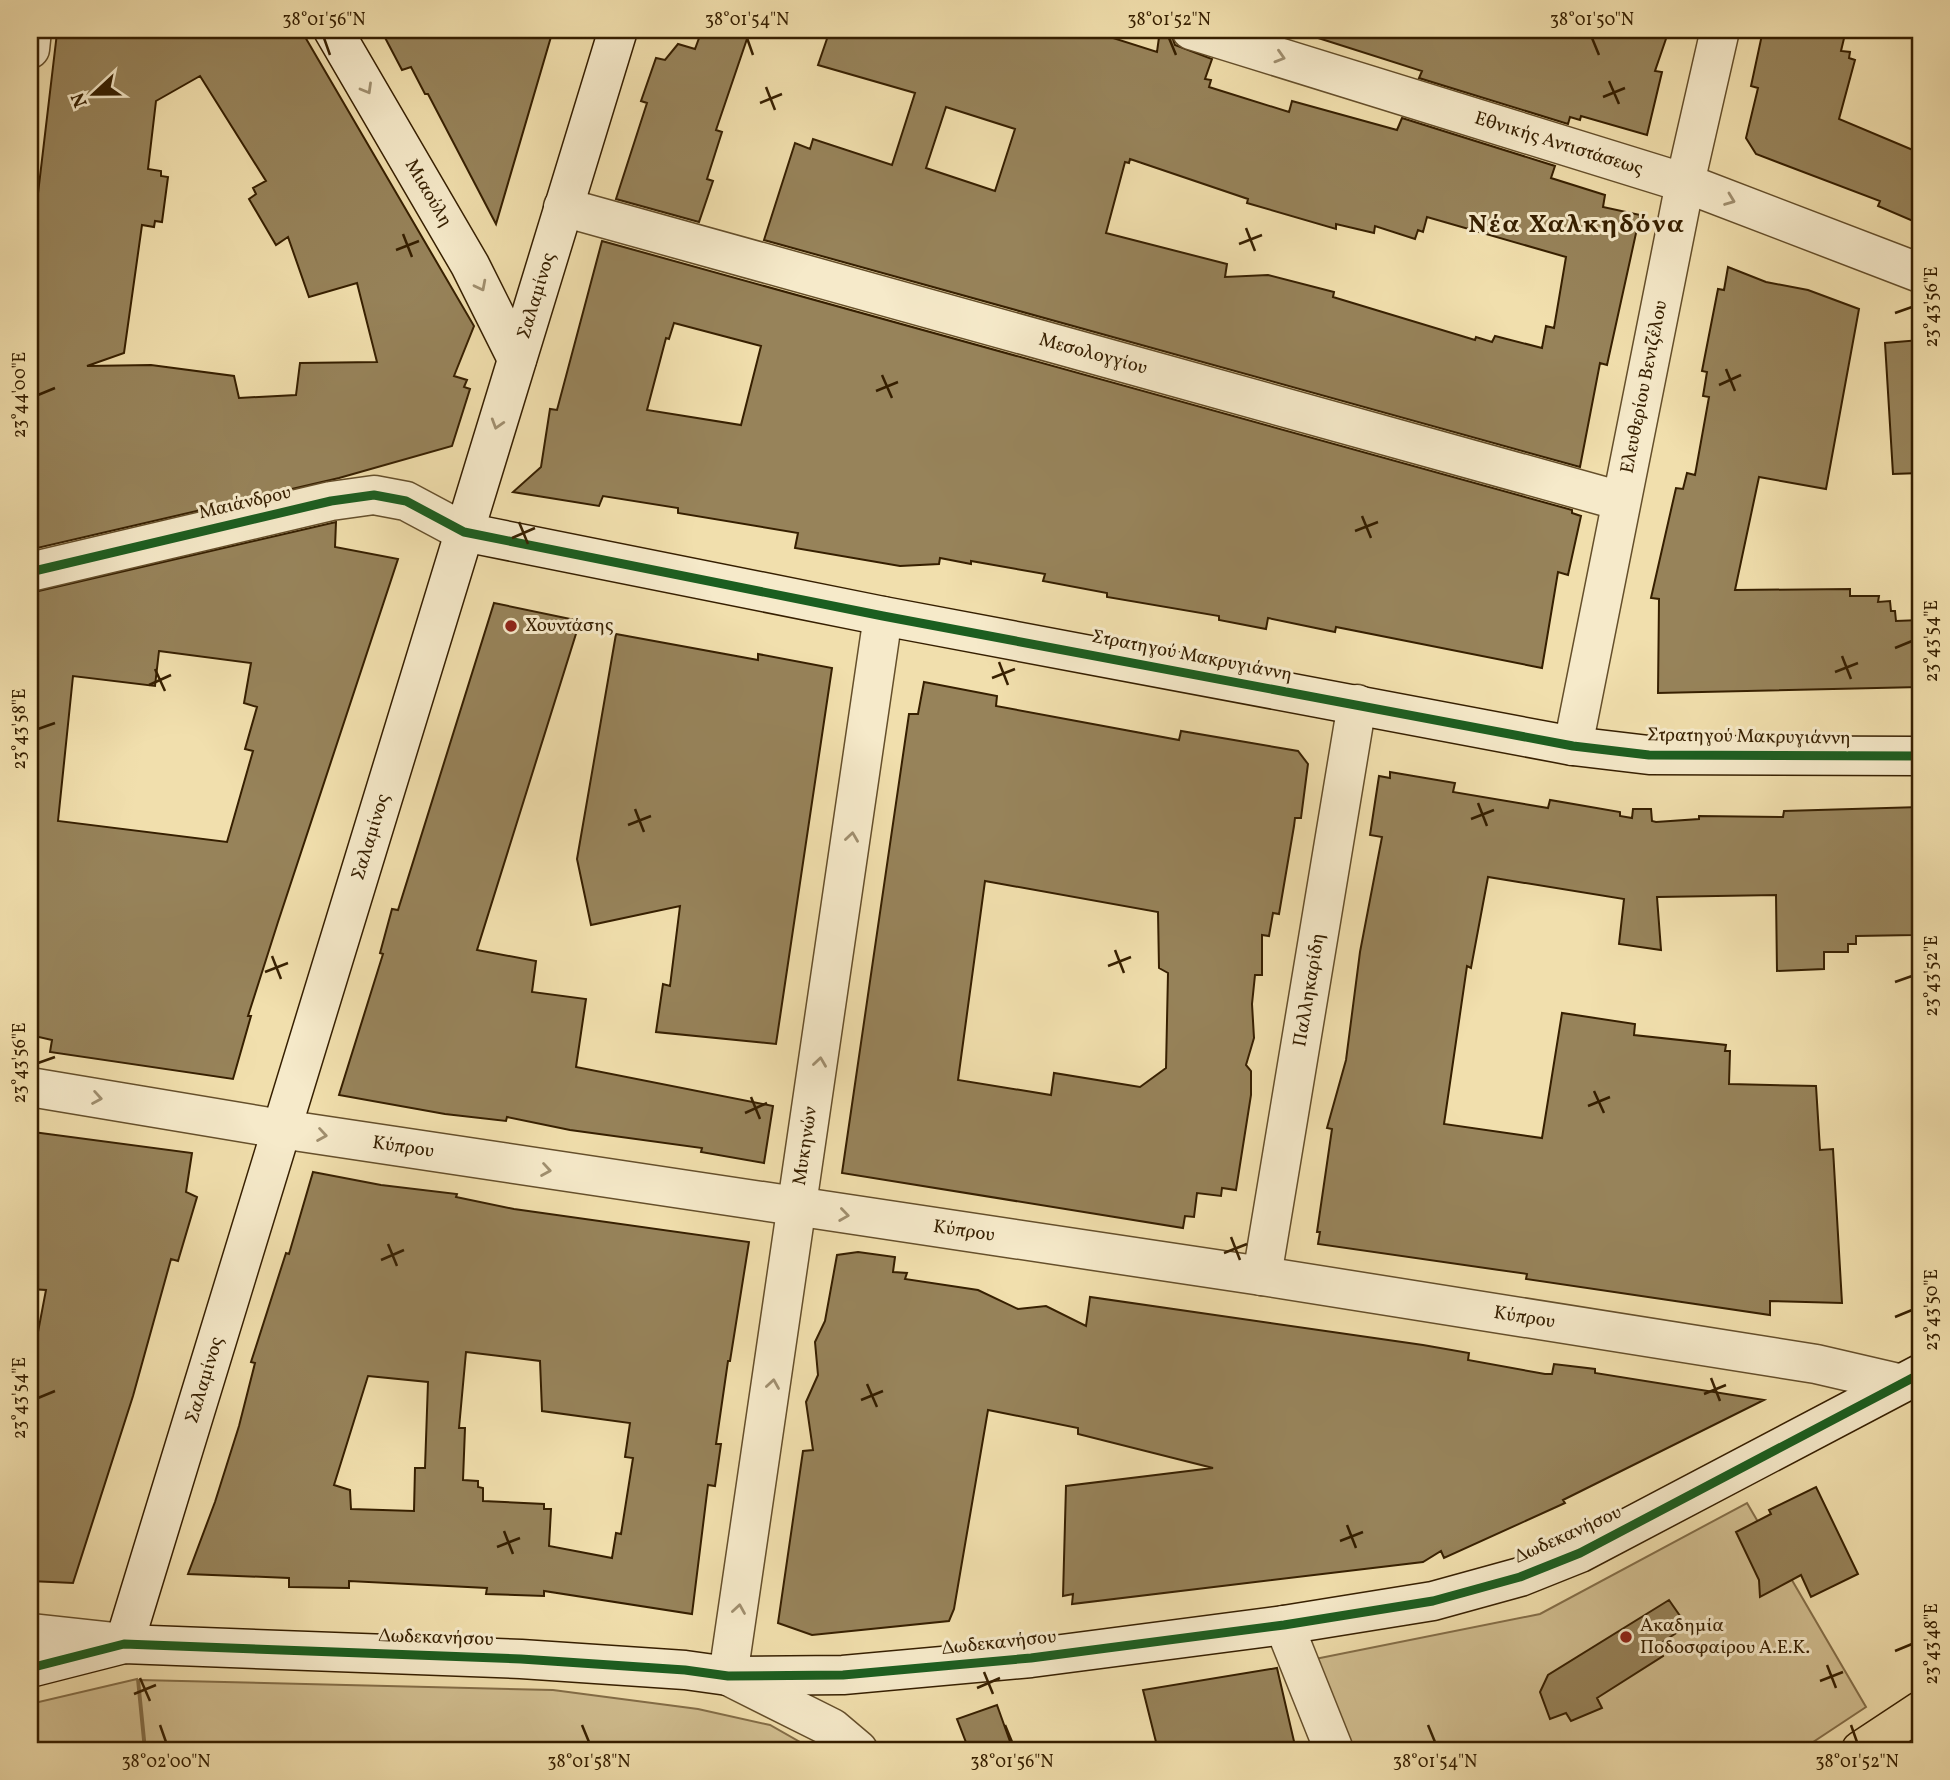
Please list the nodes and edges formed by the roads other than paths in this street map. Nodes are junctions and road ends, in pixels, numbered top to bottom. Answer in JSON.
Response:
{"nodes":[{"id":1,"x":32,"y":30,"type":"edge"},
{"id":2,"x":333,"y":30,"type":"edge"},
{"id":3,"x":618,"y":30,"type":"edge"},
{"id":4,"x":1191,"y":30,"type":"edge"},
{"id":5,"x":1720,"y":30,"type":"edge"},
{"id":6,"x":30,"y":49,"type":"edge"},
{"id":7,"x":1685,"y":183,"type":"junction"},
{"id":8,"x":563,"y":207,"type":"junction"},
{"id":9,"x":1920,"y":273,"type":"edge"},
{"id":10,"x":517,"y":359,"type":"junction"},
{"id":11,"x":1621,"y":501,"type":"junction"},
{"id":12,"x":464,"y":531,"type":"junction"},
{"id":13,"x":30,"y":572,"type":"edge"},
{"id":14,"x":883,"y":616,"type":"junction"},
{"id":15,"x":1357,"y":704,"type":"junction"},
{"id":16,"x":1573,"y":746,"type":"junction"},
{"id":17,"x":1920,"y":756,"type":"edge"},
{"id":18,"x":30,"y":1087,"type":"edge"},
{"id":19,"x":281,"y":1129,"type":"junction"},
{"id":20,"x":799,"y":1209,"type":"junction"},
{"id":21,"x":1262,"y":1276,"type":"junction"},
{"id":22,"x":1909,"y":1378,"type":"edge"},
{"id":23,"x":1284,"y":1625,"type":"junction"},
{"id":24,"x":30,"y":1633,"type":"edge"},
{"id":25,"x":124,"y":1644,"type":"junction"},
{"id":26,"x":30,"y":1668,"type":"edge"},
{"id":27,"x":728,"y":1676,"type":"junction"},
{"id":28,"x":1920,"y":1711,"type":"edge"},
{"id":29,"x":858,"y":1750,"type":"edge"},
{"id":30,"x":1334,"y":1750,"type":"edge"},
{"id":31,"x":1861,"y":1750,"type":"edge"}],
"edges":[{"from":1,"to":6,"type":"street"},
{"from":2,"to":10,"type":"street","name":"Μιαούλη","one_way":true},
{"from":3,"to":8,"type":"street","name":"Σαλαμίνος"},
{"from":4,"to":7,"type":"street","name":"Εθνικής Αντιστάσεως","one_way":true},
{"from":5,"to":7,"type":"street","name":"Ελευθερίου Βενιζέλου"},
{"from":7,"to":9,"type":"street","name":"Εθνικής Αντιστάσεως","one_way":true},
{"from":7,"to":11,"type":"street","name":"Ελευθερίου Βενιζέλου"},
{"from":8,"to":10,"type":"street","name":"Σαλαμίνος"},
{"from":8,"to":11,"type":"street","name":"Μεσολογγίου"},
{"from":10,"to":12,"type":"street","name":"Σαλαμίνος","one_way":true},
{"from":11,"to":16,"type":"street","name":"Ελευθερίου Βενιζέλου"},
{"from":12,"to":13,"type":"street","name":"Μαιάνδρου"},
{"from":12,"to":14,"type":"street","name":"Στρατηγού Μακρυγιάννη"},
{"from":12,"to":19,"type":"street","name":"Σαλαμίνος"},
{"from":14,"to":15,"type":"street","name":"Στρατηγού Μακρυγιάννη"},
{"from":20,"to":14,"type":"street","name":"Μυκηνών","one_way":true},
{"from":15,"to":16,"type":"street","name":"Στρατηγού Μακρυγιάννη"},
{"from":15,"to":21,"type":"street","name":"Παλληκαρίδη"},
{"from":16,"to":17,"type":"street","name":"Στρατηγού Μακρυγιάννη"},
{"from":18,"to":19,"type":"street","name":"Κύπρου","one_way":true},
{"from":19,"to":20,"type":"street","name":"Κύπρου","one_way":true},
{"from":19,"to":25,"type":"street","name":"Σαλαμίνος"},
{"from":20,"to":21,"type":"street","name":"Κύπρου","one_way":true},
{"from":27,"to":20,"type":"street","name":"Μυκηνών","one_way":true},
{"from":21,"to":22,"type":"street","name":"Κύπρου"},
{"from":22,"to":23,"type":"street","name":"Δωδεκανήσου"},
{"from":23,"to":27,"type":"street","name":"Δωδεκανήσου"},
{"from":23,"to":30,"type":"street"},
{"from":24,"to":25,"type":"street"},
{"from":25,"to":26,"type":"street","name":"Δωδεκανήσου"},
{"from":25,"to":27,"type":"street","name":"Δωδεκανήσου"},
{"from":27,"to":29,"type":"street"},
{"from":28,"to":31,"type":"highway"}]}
